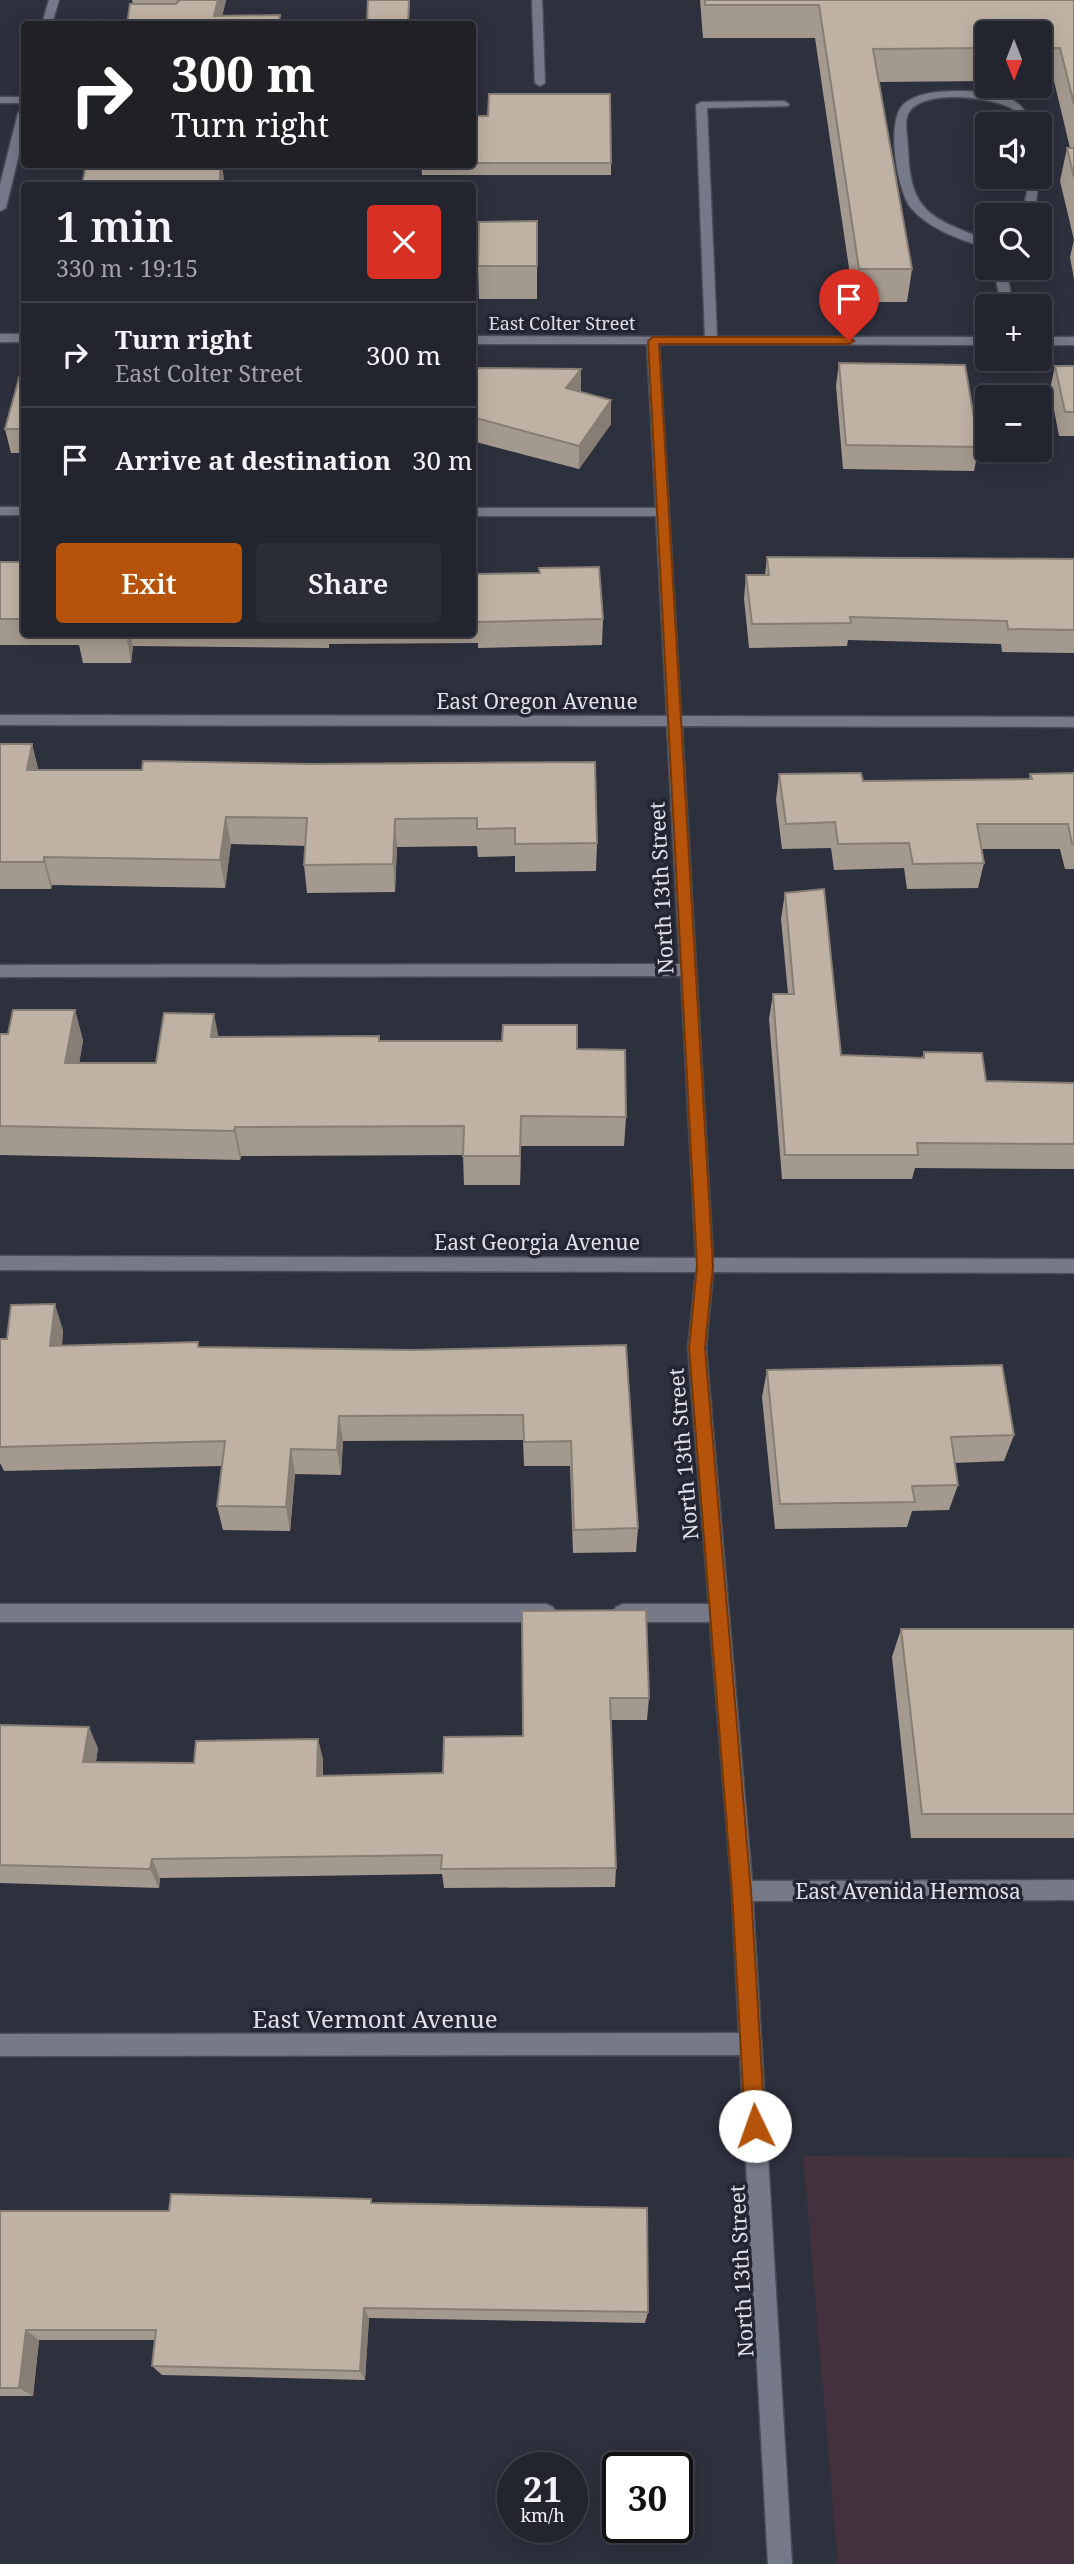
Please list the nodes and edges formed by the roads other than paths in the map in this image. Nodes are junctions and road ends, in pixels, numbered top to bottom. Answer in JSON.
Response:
{"nodes":[{"id":1,"x":54,"y":0,"type":"edge"},
{"id":2,"x":537,"y":0,"type":"edge"},
{"id":3,"x":48,"y":21,"type":"edge"},
{"id":4,"x":540,"y":83,"type":"dead end"},
{"id":5,"x":0,"y":100,"type":"edge"},
{"id":6,"x":21,"y":100,"type":"edge"},
{"id":7,"x":784,"y":104,"type":"dead end"},
{"id":8,"x":1021,"y":112,"type":"edge"},
{"id":9,"x":21,"y":125,"type":"edge"},
{"id":10,"x":0,"y":208,"type":"edge"},
{"id":11,"x":975,"y":240,"type":"edge"},
{"id":12,"x":0,"y":338,"type":"edge"},
{"id":13,"x":21,"y":338,"type":"edge"},
{"id":14,"x":476,"y":340,"type":"edge"},
{"id":15,"x":653,"y":341,"type":"junction"},
{"id":16,"x":711,"y":341,"type":"junction"},
{"id":17,"x":975,"y":341,"type":"edge"},
{"id":18,"x":1052,"y":341,"type":"edge"},
{"id":19,"x":1074,"y":341,"type":"edge"},
{"id":20,"x":0,"y":511,"type":"edge"},
{"id":21,"x":21,"y":511,"type":"edge"},
{"id":22,"x":476,"y":512,"type":"edge"},
{"id":23,"x":663,"y":512,"type":"junction"},
{"id":24,"x":0,"y":720,"type":"edge"},
{"id":25,"x":1074,"y":722,"type":"edge"},
{"id":26,"x":676,"y":723,"type":"junction"},
{"id":27,"x":688,"y":970,"type":"junction"},
{"id":28,"x":0,"y":971,"type":"edge"},
{"id":29,"x":0,"y":1264,"type":"edge"},
{"id":30,"x":705,"y":1266,"type":"junction"},
{"id":31,"x":1074,"y":1266,"type":"edge"},
{"id":32,"x":0,"y":1613,"type":"edge"},
{"id":33,"x":564,"y":1613,"type":"edge"},
{"id":34,"x":605,"y":1613,"type":"edge"},
{"id":35,"x":719,"y":1613,"type":"junction"},
{"id":36,"x":1074,"y":1890,"type":"edge"},
{"id":37,"x":742,"y":1891,"type":"junction"},
{"id":38,"x":750,"y":2044,"type":"junction"},
{"id":39,"x":0,"y":2045,"type":"edge"},
{"id":40,"x":780,"y":2564,"type":"edge"}],
"edges":[{"from":1,"to":3,"type":"street"},
{"from":2,"to":4,"type":"street"},
{"from":5,"to":6,"type":"street"},
{"from":7,"to":16,"type":"street"},
{"from":8,"to":11,"type":"street"},
{"from":9,"to":10,"type":"street"},
{"from":12,"to":13,"type":"street"},
{"from":14,"to":15,"type":"street","name":"East Colter Street"},
{"from":15,"to":16,"type":"street","name":"East Colter Street"},
{"from":15,"to":23,"type":"street","name":"North 13th Street"},
{"from":16,"to":17,"type":"street","name":"East Colter Street"},
{"from":18,"to":19,"type":"street"},
{"from":20,"to":21,"type":"street"},
{"from":22,"to":23,"type":"street"},
{"from":23,"to":26,"type":"street","name":"North 13th Street"},
{"from":24,"to":26,"type":"street","name":"East Oregon Avenue"},
{"from":25,"to":26,"type":"street","name":"East Oregon Avenue"},
{"from":26,"to":27,"type":"street","name":"North 13th Street"},
{"from":27,"to":28,"type":"street"},
{"from":27,"to":30,"type":"street","name":"North 13th Street"},
{"from":29,"to":30,"type":"street","name":"East Georgia Avenue"},
{"from":30,"to":31,"type":"street","name":"East Georgia Avenue"},
{"from":30,"to":35,"type":"street","name":"North 13th Street"},
{"from":32,"to":33,"type":"street"},
{"from":34,"to":35,"type":"street"},
{"from":35,"to":37,"type":"street","name":"North 13th Street"},
{"from":36,"to":37,"type":"street","name":"East Avenida Hermosa"},
{"from":37,"to":38,"type":"street","name":"North 13th Street"},
{"from":38,"to":39,"type":"street","name":"East Vermont Avenue"},
{"from":38,"to":40,"type":"street","name":"North 13th Street"}]}
